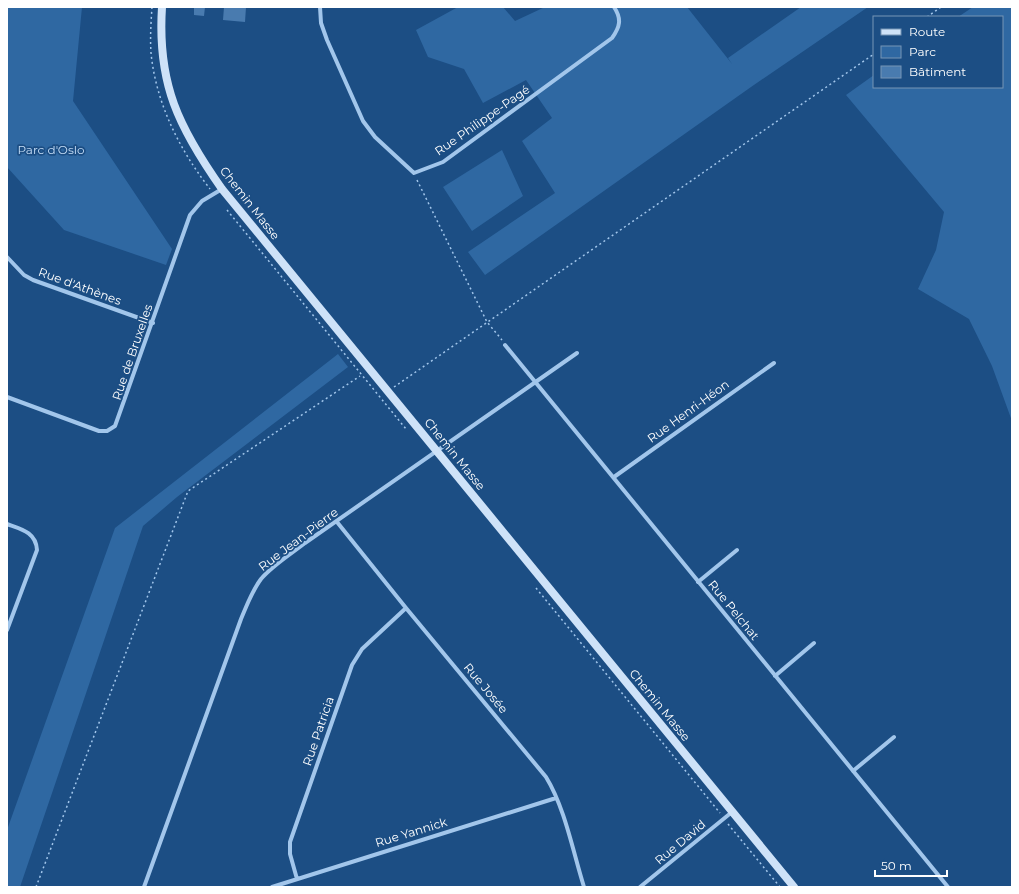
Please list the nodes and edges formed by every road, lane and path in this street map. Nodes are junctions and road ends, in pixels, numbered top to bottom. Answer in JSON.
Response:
{"nodes":[{"id":1,"x":162,"y":7,"type":"edge"},
{"id":2,"x":320,"y":7,"type":"edge"},
{"id":3,"x":614,"y":7,"type":"edge"},
{"id":4,"x":941,"y":7,"type":"edge"},
{"id":5,"x":928,"y":16,"type":"edge"},
{"id":6,"x":873,"y":55,"type":"edge"},
{"id":7,"x":414,"y":173,"type":"junction"},
{"id":8,"x":222,"y":189,"type":"junction"},
{"id":9,"x":7,"y":257,"type":"edge"},
{"id":10,"x":487,"y":322,"type":"junction"},
{"id":11,"x":153,"y":323,"type":"junction"},
{"id":12,"x":505,"y":345,"type":"joint"},
{"id":13,"x":577,"y":353,"type":"dead end"},
{"id":14,"x":774,"y":363,"type":"dead end"},
{"id":15,"x":370,"y":369,"type":"junction"},
{"id":16,"x":535,"y":382,"type":"junction"},
{"id":17,"x":388,"y":391,"type":"junction"},
{"id":18,"x":7,"y":397,"type":"edge"},
{"id":19,"x":437,"y":451,"type":"junction"},
{"id":20,"x":614,"y":477,"type":"junction"},
{"id":21,"x":337,"y":522,"type":"junction"},
{"id":22,"x":7,"y":524,"type":"edge"},
{"id":23,"x":737,"y":550,"type":"dead end"},
{"id":24,"x":698,"y":582,"type":"junction"},
{"id":25,"x":406,"y":608,"type":"junction"},
{"id":26,"x":7,"y":630,"type":"edge"},
{"id":27,"x":814,"y":643,"type":"dead end"},
{"id":28,"x":775,"y":676,"type":"junction"},
{"id":29,"x":894,"y":737,"type":"dead end"},
{"id":30,"x":852,"y":771,"type":"junction"},
{"id":31,"x":556,"y":798,"type":"junction"},
{"id":32,"x":732,"y":812,"type":"junction"},
{"id":33,"x":297,"y":879,"type":"junction"},
{"id":34,"x":144,"y":886,"type":"edge"},
{"id":35,"x":36,"y":887,"type":"edge"},
{"id":36,"x":150,"y":887,"type":"edge"},
{"id":37,"x":272,"y":887,"type":"edge"},
{"id":38,"x":584,"y":887,"type":"edge"},
{"id":39,"x":640,"y":887,"type":"edge"},
{"id":40,"x":794,"y":887,"type":"edge"},
{"id":41,"x":948,"y":887,"type":"edge"}],
"edges":[{"from":1,"to":8,"type":"street","name":"Chemin Masse"},
{"from":2,"to":7,"type":"street"},
{"from":3,"to":7,"type":"street","name":"Rue Philippe-Pagé"},
{"from":4,"to":5,"type":"path"},
{"from":6,"to":10,"type":"path"},
{"from":7,"to":10,"type":"path"},
{"from":8,"to":11,"type":"street","name":"Rue de Bruxelles"},
{"from":8,"to":15,"type":"street","name":"Chemin Masse"},
{"from":9,"to":11,"type":"street","name":"Rue d'Athènes"},
{"from":10,"to":12,"type":"path"},
{"from":10,"to":17,"type":"path"},
{"from":11,"to":18,"type":"street","name":"Rue de Bruxelles"},
{"from":12,"to":16,"type":"street","name":"Rue Pelchat"},
{"from":13,"to":16,"type":"street","name":"Rue Jean-Pierre"},
{"from":14,"to":20,"type":"street","name":"Rue Henri-Héon"},
{"from":15,"to":17,"type":"street","name":"Chemin Masse"},
{"from":15,"to":35,"type":"path"},
{"from":16,"to":19,"type":"street","name":"Rue Jean-Pierre"},
{"from":16,"to":20,"type":"street","name":"Rue Pelchat"},
{"from":17,"to":19,"type":"street","name":"Chemin Masse"},
{"from":19,"to":21,"type":"street","name":"Rue Jean-Pierre"},
{"from":19,"to":32,"type":"street","name":"Chemin Masse"},
{"from":20,"to":24,"type":"street","name":"Rue Pelchat"},
{"from":21,"to":25,"type":"street","name":"Rue Josée"},
{"from":21,"to":34,"type":"street","name":"Rue Jean-Pierre"},
{"from":22,"to":26,"type":"street"},
{"from":23,"to":24,"type":"street"},
{"from":24,"to":28,"type":"street","name":"Rue Pelchat"},
{"from":25,"to":31,"type":"street","name":"Rue Josée"},
{"from":25,"to":33,"type":"street","name":"Rue Patricia"},
{"from":27,"to":28,"type":"street"},
{"from":28,"to":30,"type":"street","name":"Rue Pelchat"},
{"from":29,"to":30,"type":"street"},
{"from":30,"to":41,"type":"street","name":"Rue Pelchat"},
{"from":31,"to":33,"type":"street","name":"Rue Yannick"},
{"from":31,"to":38,"type":"street","name":"Rue Josée"},
{"from":32,"to":39,"type":"street","name":"Rue David"},
{"from":32,"to":40,"type":"street","name":"Chemin Masse"},
{"from":33,"to":37,"type":"street","name":"Rue Yannick"},
{"from":34,"to":36,"type":"street"}]}
